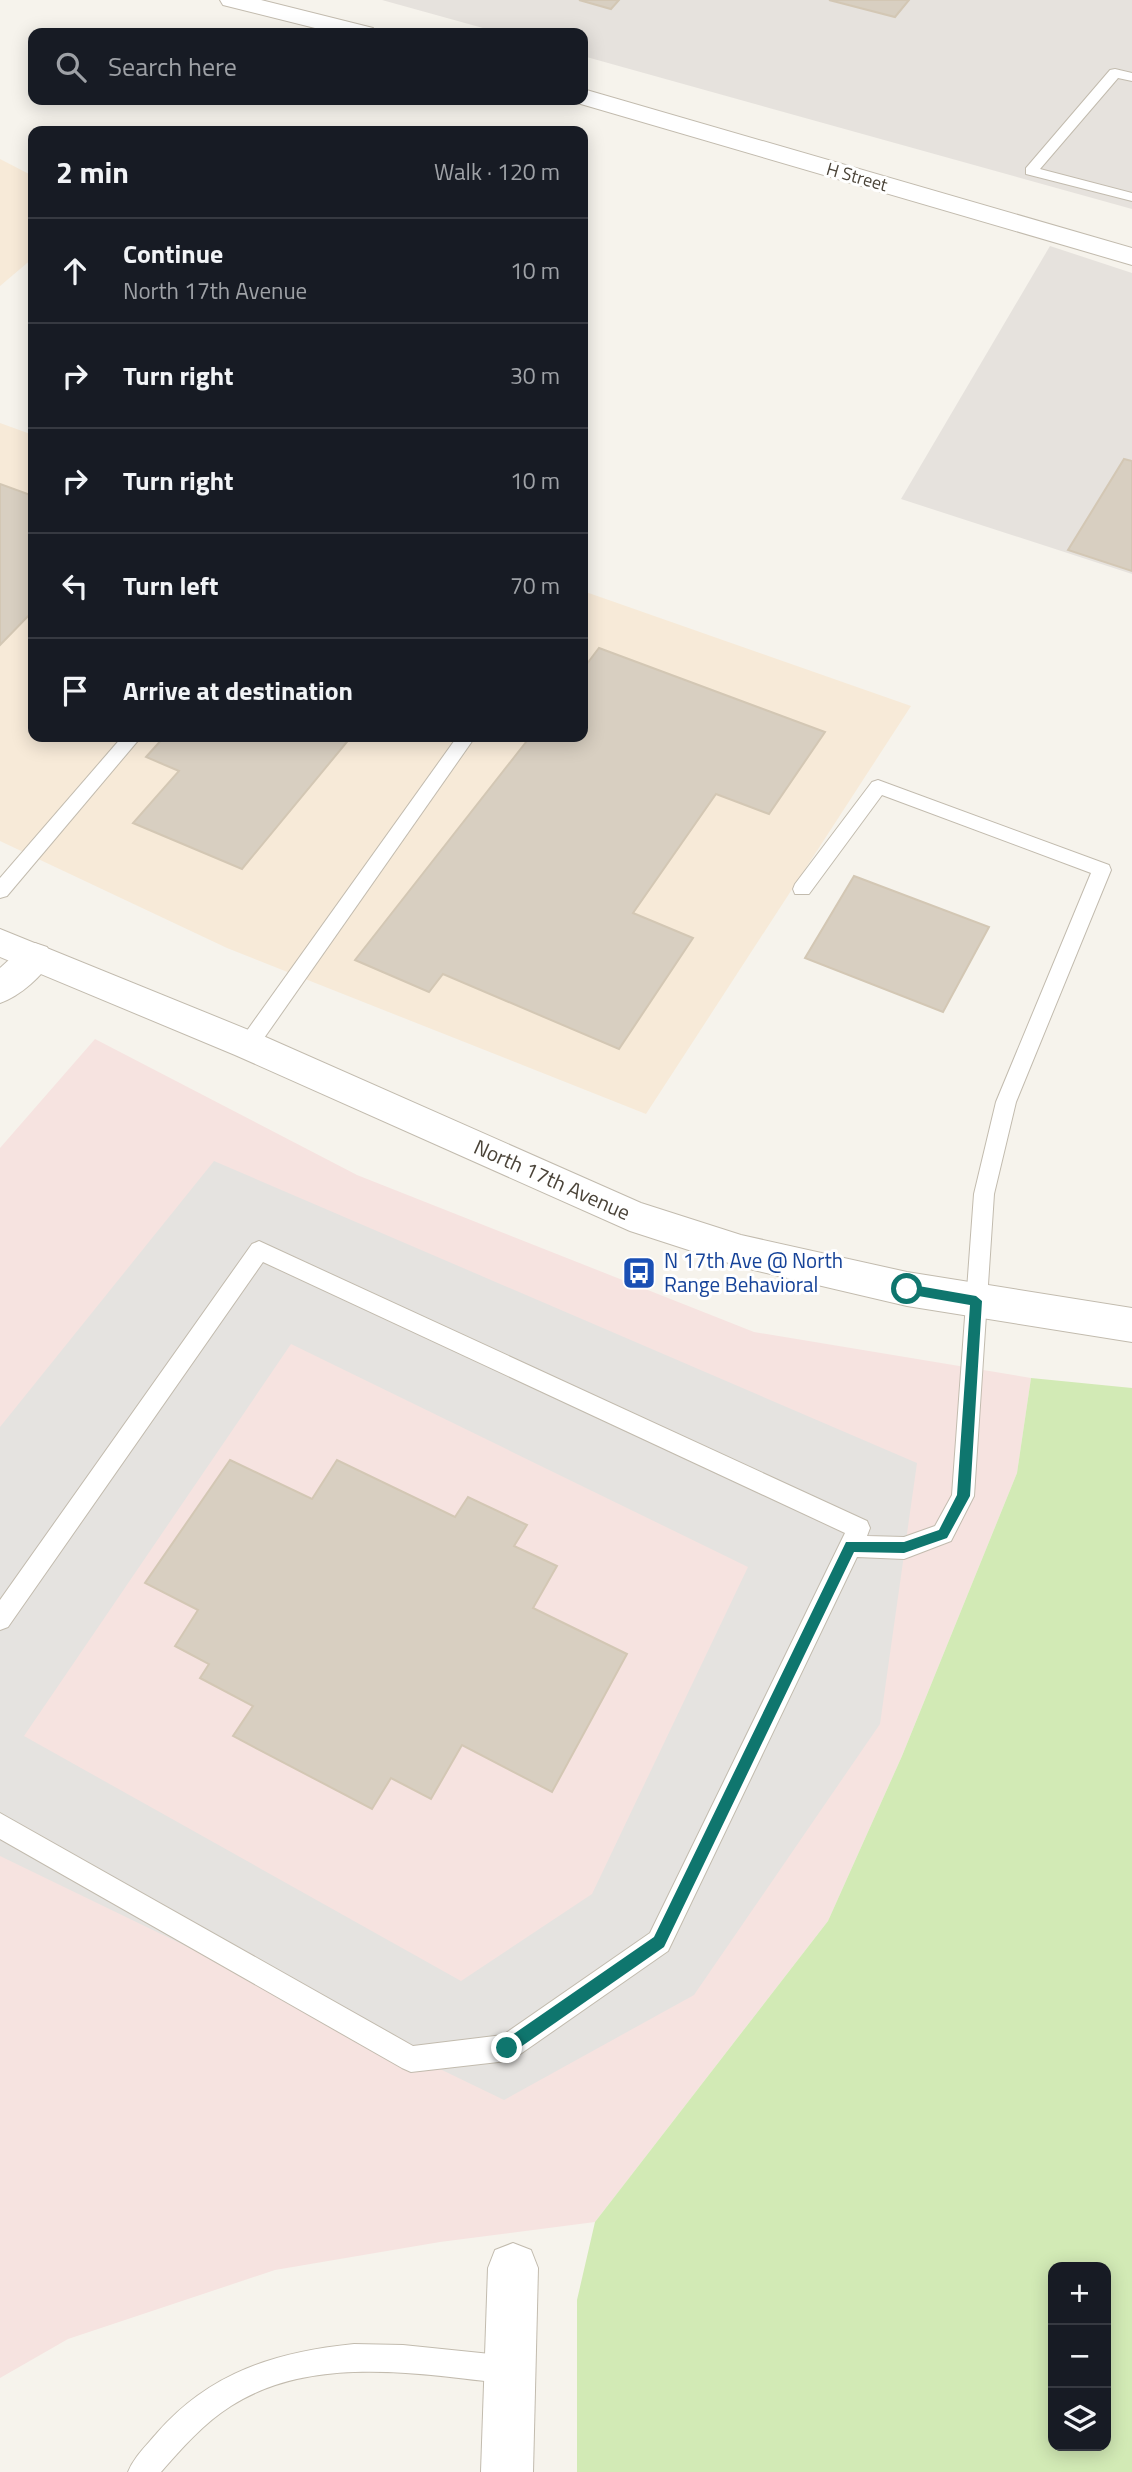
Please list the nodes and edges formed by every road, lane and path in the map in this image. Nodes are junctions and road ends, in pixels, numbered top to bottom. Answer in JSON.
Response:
{"nodes":[{"id":1,"x":232,"y":0,"type":"edge"},
{"id":2,"x":344,"y":28,"type":"edge"},
{"id":3,"x":1132,"y":77,"type":"edge"},
{"id":4,"x":588,"y":98,"type":"edge"},
{"id":5,"x":1132,"y":197,"type":"edge"},
{"id":6,"x":1132,"y":257,"type":"edge"},
{"id":7,"x":128,"y":742,"type":"edge"},
{"id":8,"x":462,"y":742,"type":"edge"},
{"id":9,"x":802,"y":889,"type":"dead end"},
{"id":10,"x":0,"y":891,"type":"edge"},
{"id":11,"x":0,"y":942,"type":"edge"},
{"id":12,"x":35,"y":957,"type":"junction"},
{"id":13,"x":0,"y":989,"type":"edge"},
{"id":14,"x":248,"y":1045,"type":"junction"},
{"id":15,"x":976,"y":1301,"type":"junction"},
{"id":16,"x":1132,"y":1325,"type":"edge"},
{"id":17,"x":850,"y":1546,"type":"junction"},
{"id":18,"x":0,"y":1619,"type":"edge"},
{"id":19,"x":0,"y":1825,"type":"edge"},
{"id":20,"x":513,"y":2268,"type":"dead end"},
{"id":21,"x":510,"y":2370,"type":"junction"},
{"id":22,"x":142,"y":2472,"type":"edge"},
{"id":23,"x":507,"y":2472,"type":"edge"}],
"edges":[{"from":1,"to":2,"type":"street"},
{"from":3,"to":5,"type":"lane"},
{"from":4,"to":6,"type":"street","name":"H Street"},
{"from":7,"to":10,"type":"lane"},
{"from":8,"to":14,"type":"lane"},
{"from":9,"to":15,"type":"lane"},
{"from":11,"to":12,"type":"street","name":"North 17th Avenue"},
{"from":12,"to":13,"type":"street"},
{"from":12,"to":14,"type":"street","name":"North 17th Avenue"},
{"from":14,"to":15,"type":"street","name":"North 17th Avenue"},
{"from":15,"to":16,"type":"street","name":"North 17th Avenue"},
{"from":15,"to":17,"type":"lane"},
{"from":17,"to":18,"type":"lane"},
{"from":17,"to":19,"type":"lane"},
{"from":20,"to":21,"type":"street"},
{"from":21,"to":22,"type":"lane"},
{"from":21,"to":23,"type":"street"}]}
